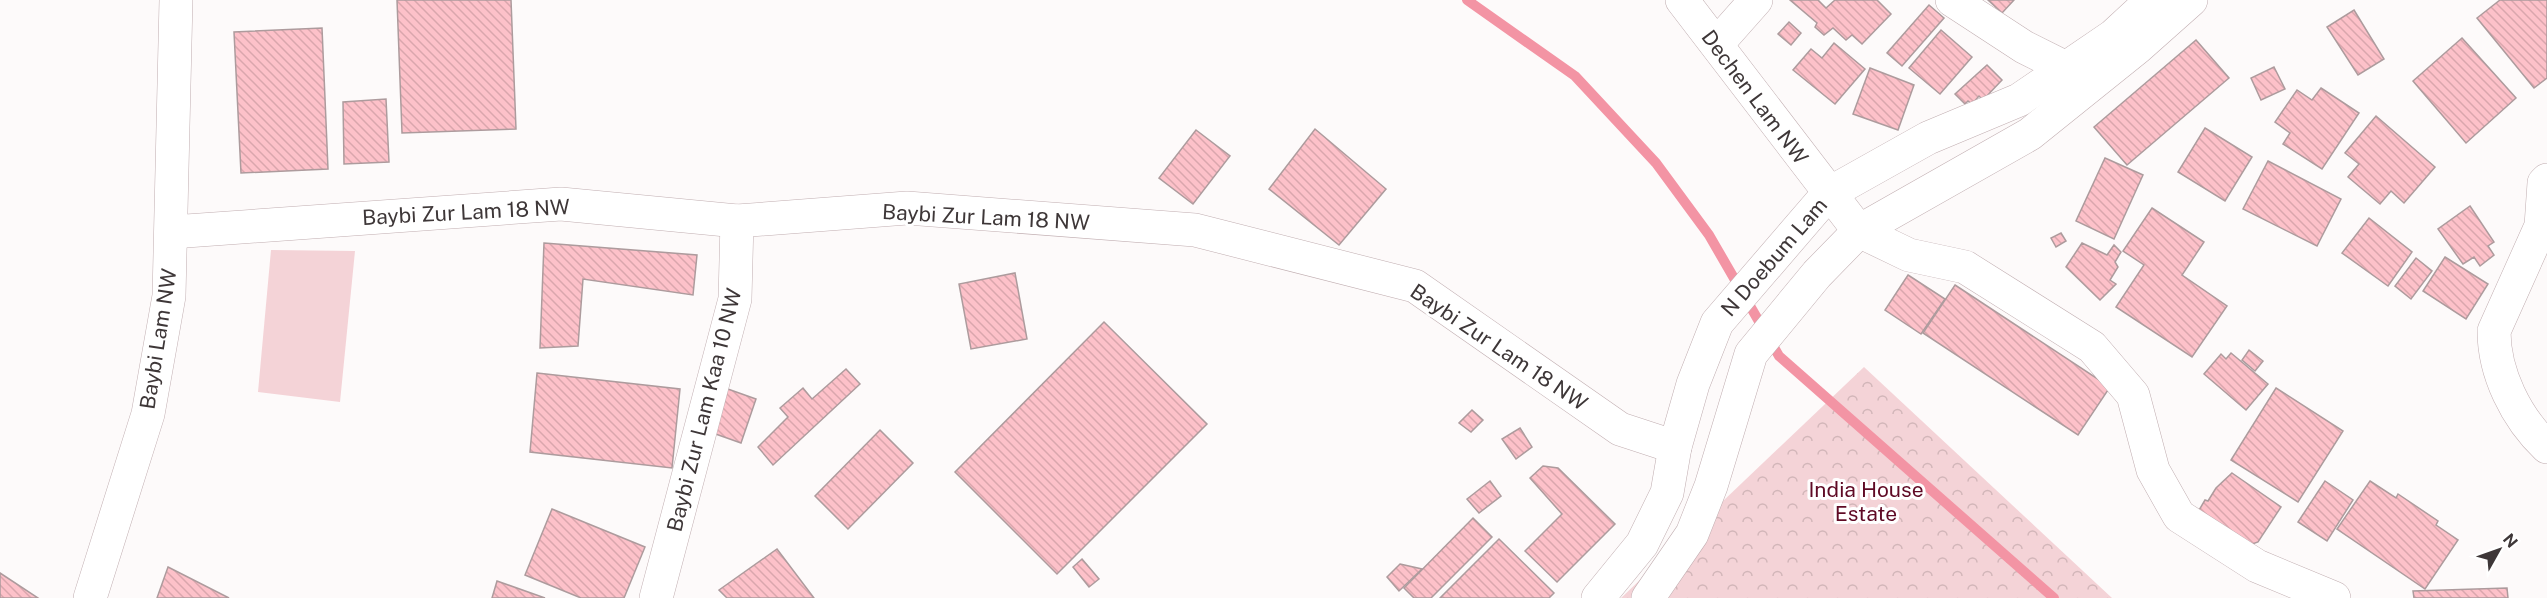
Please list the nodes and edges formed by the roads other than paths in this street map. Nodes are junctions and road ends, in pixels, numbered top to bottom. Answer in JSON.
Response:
{"nodes":[{"id":1,"x":176,"y":0,"type":"edge"},
{"id":2,"x":1682,"y":0,"type":"edge"},
{"id":3,"x":1756,"y":0,"type":"edge"},
{"id":4,"x":1952,"y":0,"type":"edge"},
{"id":5,"x":2152,"y":0,"type":"edge"},
{"id":6,"x":2191,"y":0,"type":"edge"},
{"id":7,"x":1717,"y":44,"type":"junction"},
{"id":8,"x":2064,"y":68,"type":"junction"},
{"id":9,"x":2547,"y":180,"type":"edge"},
{"id":10,"x":1828,"y":194,"type":"junction"},
{"id":11,"x":737,"y":220,"type":"junction"},
{"id":12,"x":1859,"y":231,"type":"junction"},
{"id":13,"x":172,"y":232,"type":"junction"},
{"id":14,"x":1675,"y":447,"type":"junction"},
{"id":15,"x":2547,"y":447,"type":"edge"},
{"id":16,"x":90,"y":598,"type":"edge"},
{"id":17,"x":656,"y":598,"type":"edge"},
{"id":18,"x":1598,"y":598,"type":"edge"},
{"id":19,"x":1648,"y":598,"type":"edge"},
{"id":20,"x":2334,"y":598,"type":"edge"}],
"edges":[{"from":1,"to":13,"type":"street","name":"Baybi Lam NW"},
{"from":2,"to":7,"type":"street","name":"Dechen Lam NW"},
{"from":3,"to":7,"type":"street"},
{"from":4,"to":8,"type":"street"},
{"from":5,"to":8,"type":"street","name":"N Doebum Lam"},
{"from":6,"to":12,"type":"street"},
{"from":7,"to":10,"type":"street","name":"Dechen Lam NW"},
{"from":8,"to":10,"type":"street","name":"N Doebum Lam"},
{"from":9,"to":15,"type":"street"},
{"from":10,"to":12,"type":"street","name":"Dechen Lam NW"},
{"from":10,"to":14,"type":"street","name":"N Doebum Lam"},
{"from":11,"to":13,"type":"street","name":"Baybi Zur Lam 18 NW"},
{"from":11,"to":14,"type":"street","name":"Baybi Zur Lam 18 NW"},
{"from":11,"to":17,"type":"street","name":"Baybi Zur Lam Kaa 10 NW"},
{"from":12,"to":19,"type":"street"},
{"from":12,"to":20,"type":"street"},
{"from":13,"to":16,"type":"street","name":"Baybi Lam NW"},
{"from":14,"to":18,"type":"street","name":"N Doebum Lam"}]}
